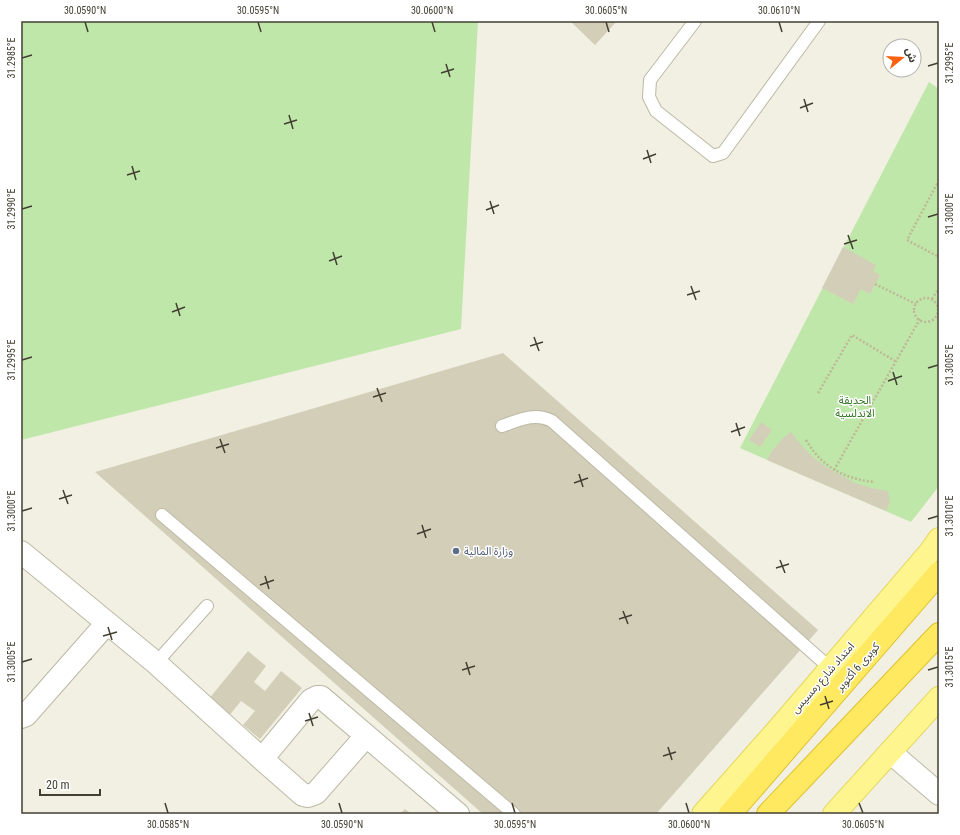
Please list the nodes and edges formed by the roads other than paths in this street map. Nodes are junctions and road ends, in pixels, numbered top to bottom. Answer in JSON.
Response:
{"nodes":[{"id":1,"x":695,"y":21,"type":"edge"},
{"id":2,"x":819,"y":21,"type":"edge"},
{"id":3,"x":502,"y":426,"type":"dead end"},
{"id":4,"x":162,"y":515,"type":"dead end"},
{"id":5,"x":939,"y":539,"type":"edge"},
{"id":6,"x":21,"y":552,"type":"edge"},
{"id":7,"x":939,"y":573,"type":"edge"},
{"id":8,"x":207,"y":606,"type":"dead end"},
{"id":9,"x":107,"y":623,"type":"junction"},
{"id":10,"x":939,"y":634,"type":"edge"},
{"id":11,"x":156,"y":663,"type":"junction"},
{"id":12,"x":830,"y":668,"type":"junction"},
{"id":13,"x":939,"y":698,"type":"edge"},
{"id":14,"x":21,"y":717,"type":"edge"},
{"id":15,"x":366,"y":736,"type":"junction"},
{"id":16,"x":890,"y":752,"type":"junction"},
{"id":17,"x":262,"y":759,"type":"junction"},
{"id":18,"x":939,"y":794,"type":"edge"},
{"id":19,"x":458,"y":814,"type":"edge"},
{"id":20,"x":514,"y":814,"type":"edge"},
{"id":21,"x":703,"y":814,"type":"edge"},
{"id":22,"x":730,"y":814,"type":"edge"},
{"id":23,"x":768,"y":814,"type":"edge"},
{"id":24,"x":834,"y":814,"type":"edge"}],
"edges":[{"from":1,"to":2,"type":"lane"},
{"from":3,"to":12,"type":"lane"},
{"from":4,"to":20,"type":"lane"},
{"from":5,"to":12,"type":"main road","name":"امتداد شارع رمسيس"},
{"from":6,"to":9,"type":"street"},
{"from":7,"to":22,"type":"highway","name":"كوبرى 6 أكتوبر"},
{"from":8,"to":11,"type":"lane"},
{"from":9,"to":11,"type":"street"},
{"from":9,"to":14,"type":"street"},
{"from":10,"to":23,"type":"highway"},
{"from":11,"to":17,"type":"street"},
{"from":12,"to":21,"type":"main road","name":"امتداد شارع رمسيس"},
{"from":13,"to":16,"type":"main road"},
{"from":15,"to":17,"type":"street"},
{"from":15,"to":17,"type":"street"},
{"from":15,"to":19,"type":"street"},
{"from":16,"to":18,"type":"street"},
{"from":16,"to":24,"type":"main road"}]}
